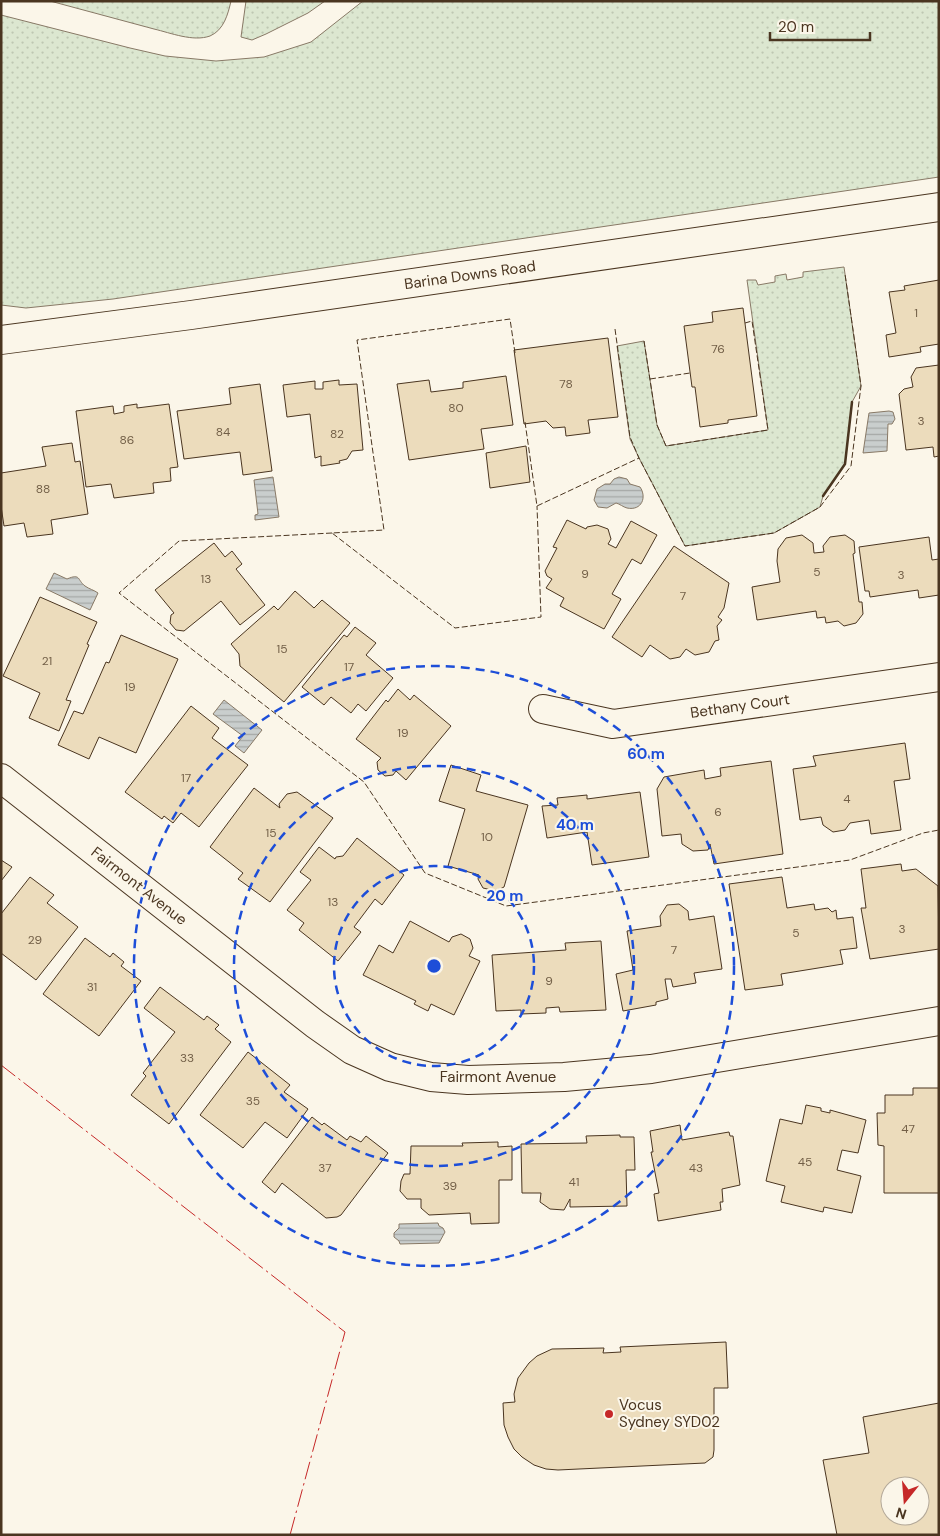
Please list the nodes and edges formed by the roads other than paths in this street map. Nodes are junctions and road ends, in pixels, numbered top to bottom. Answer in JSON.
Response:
{"nodes":[{"id":1,"x":939,"y":207,"type":"edge"},
{"id":2,"x":1,"y":340,"type":"edge"},
{"id":3,"x":939,"y":676,"type":"edge"},
{"id":4,"x":543,"y":710,"type":"dead end"},
{"id":5,"x":1,"y":778,"type":"edge"},
{"id":6,"x":939,"y":1021,"type":"edge"}],
"edges":[{"from":1,"to":2,"type":"street","name":"Barina Downs Road"},
{"from":3,"to":4,"type":"street","name":"Bethany Court"},
{"from":5,"to":6,"type":"street","name":"Fairmont Avenue"}]}
